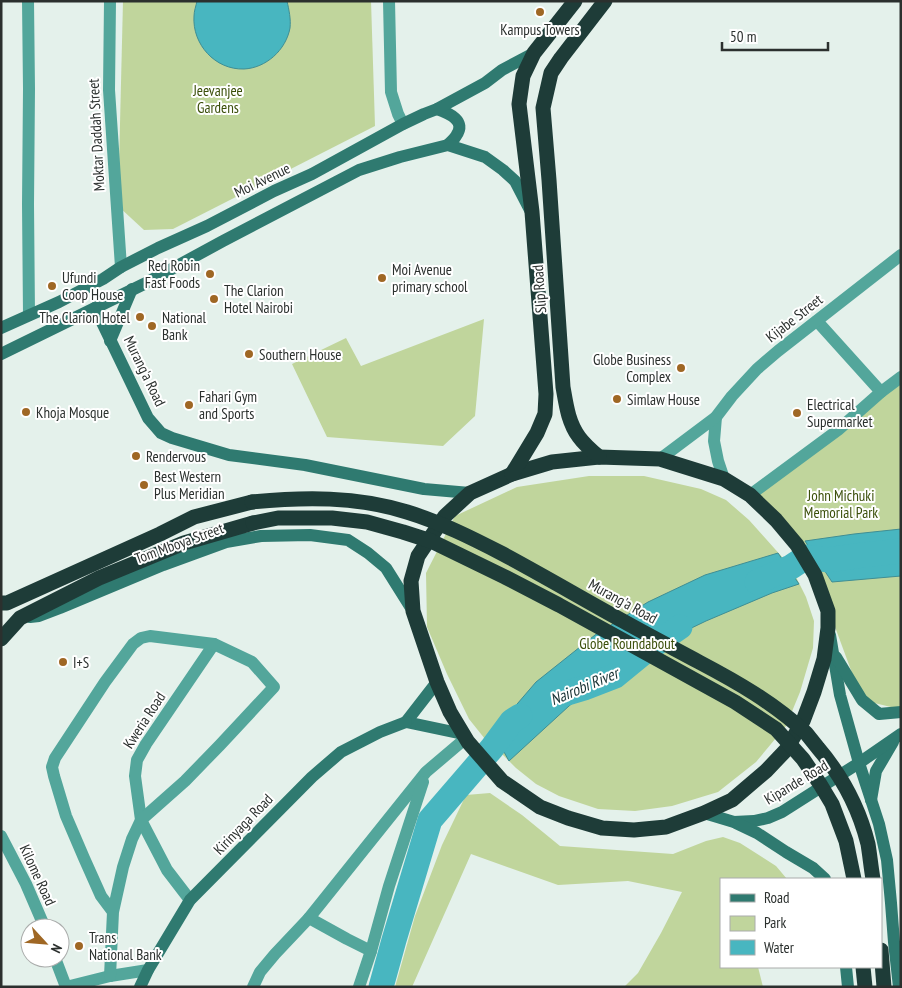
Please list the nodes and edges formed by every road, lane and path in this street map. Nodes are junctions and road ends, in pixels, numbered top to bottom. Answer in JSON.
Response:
{"nodes":[{"id":1,"x":28,"y":1,"type":"edge"},
{"id":2,"x":110,"y":1,"type":"edge"},
{"id":3,"x":389,"y":1,"type":"edge"},
{"id":4,"x":575,"y":1,"type":"edge"},
{"id":5,"x":605,"y":1,"type":"edge"},
{"id":6,"x":534,"y":53,"type":"junction"},
{"id":7,"x":437,"y":109,"type":"junction"},
{"id":8,"x":403,"y":124,"type":"junction"},
{"id":9,"x":448,"y":145,"type":"junction"},
{"id":10,"x":532,"y":212,"type":"junction"},
{"id":11,"x":901,"y":255,"type":"edge"},
{"id":12,"x":121,"y":267,"type":"junction"},
{"id":13,"x":132,"y":289,"type":"junction"},
{"id":14,"x":95,"y":308,"type":"junction"},
{"id":15,"x":29,"y":315,"type":"junction"},
{"id":16,"x":817,"y":321,"type":"junction"},
{"id":17,"x":1,"y":328,"type":"edge"},
{"id":18,"x":110,"y":340,"type":"junction"},
{"id":19,"x":1,"y":354,"type":"edge"},
{"id":20,"x":901,"y":377,"type":"edge"},
{"id":21,"x":881,"y":392,"type":"junction"},
{"id":22,"x":716,"y":417,"type":"junction"},
{"id":23,"x":598,"y":457,"type":"junction"},
{"id":24,"x":660,"y":459,"type":"junction"},
{"id":25,"x":512,"y":474,"type":"junction"},
{"id":26,"x":724,"y":479,"type":"junction"},
{"id":27,"x":470,"y":493,"type":"junction"},
{"id":28,"x":750,"y":494,"type":"junction"},
{"id":29,"x":1,"y":603,"type":"edge"},
{"id":30,"x":412,"y":610,"type":"junction"},
{"id":31,"x":16,"y":623,"type":"junction"},
{"id":32,"x":828,"y":628,"type":"junction"},
{"id":33,"x":1,"y":639,"type":"edge"},
{"id":34,"x":214,"y":644,"type":"junction"},
{"id":35,"x":832,"y":650,"type":"junction"},
{"id":36,"x":437,"y":682,"type":"junction"},
{"id":37,"x":901,"y":712,"type":"edge"},
{"id":38,"x":406,"y":722,"type":"junction"},
{"id":39,"x":898,"y":736,"type":"edge"},
{"id":40,"x":466,"y":738,"type":"junction"},
{"id":41,"x":859,"y":764,"type":"junction"},
{"id":42,"x":426,"y":772,"type":"junction"},
{"id":43,"x":870,"y":801,"type":"junction"},
{"id":44,"x":704,"y":813,"type":"junction"},
{"id":45,"x":141,"y":820,"type":"junction"},
{"id":46,"x":734,"y":822,"type":"junction"},
{"id":47,"x":1,"y":836,"type":"edge"},
{"id":48,"x":824,"y":878,"type":"edge"},
{"id":49,"x":854,"y":878,"type":"edge"},
{"id":50,"x":873,"y":878,"type":"edge"},
{"id":51,"x":190,"y":900,"type":"junction"},
{"id":52,"x":113,"y":912,"type":"junction"},
{"id":53,"x":41,"y":918,"type":"edge"},
{"id":54,"x":309,"y":918,"type":"junction"},
{"id":55,"x":371,"y":951,"type":"junction"},
{"id":56,"x":882,"y":962,"type":"edge"},
{"id":57,"x":59,"y":968,"type":"edge"},
{"id":58,"x":846,"y":968,"type":"edge"},
{"id":59,"x":863,"y":968,"type":"edge"},
{"id":60,"x":148,"y":970,"type":"junction"},
{"id":61,"x":110,"y":976,"type":"junction"},
{"id":62,"x":66,"y":987,"type":"edge"},
{"id":63,"x":140,"y":987,"type":"edge"},
{"id":64,"x":253,"y":987,"type":"edge"},
{"id":65,"x":359,"y":987,"type":"edge"},
{"id":66,"x":848,"y":987,"type":"edge"},
{"id":67,"x":865,"y":987,"type":"edge"},
{"id":68,"x":884,"y":987,"type":"edge"},
{"id":69,"x":898,"y":987,"type":"edge"}],
"edges":[{"from":1,"to":15,"type":"street"},
{"from":2,"to":12,"type":"street","name":"Moktar Daddah Street"},
{"from":3,"to":8,"type":"street"},
{"from":4,"to":6,"type":"highway","name":"Slip Road"},
{"from":5,"to":23,"type":"highway","name":"Slip Road"},
{"from":6,"to":7,"type":"street","name":"Moi Avenue"},
{"from":6,"to":10,"type":"highway","name":"Slip Road"},
{"from":7,"to":8,"type":"street","name":"Moi Avenue"},
{"from":7,"to":9,"type":"street"},
{"from":8,"to":12,"type":"street","name":"Moi Avenue"},
{"from":9,"to":10,"type":"street","name":"Slip Road"},
{"from":9,"to":13,"type":"street"},
{"from":10,"to":25,"type":"highway","name":"Slip Road"},
{"from":11,"to":16,"type":"street","name":"Kijabe Street"},
{"from":12,"to":15,"type":"street","name":"Moi Avenue"},
{"from":13,"to":14,"type":"street"},
{"from":13,"to":18,"type":"street"},
{"from":14,"to":18,"type":"street","name":"Murang'a Road"},
{"from":14,"to":19,"type":"street"},
{"from":15,"to":17,"type":"street","name":"Moi Avenue"},
{"from":16,"to":21,"type":"street"},
{"from":16,"to":22,"type":"street","name":"Kijabe Street"},
{"from":18,"to":27,"type":"street","name":"Murang'a Road"},
{"from":20,"to":21,"type":"street"},
{"from":21,"to":28,"type":"street"},
{"from":22,"to":24,"type":"street","name":"Kijabe Street"},
{"from":22,"to":26,"type":"street"},
{"from":23,"to":24,"type":"highway"},
{"from":23,"to":25,"type":"highway"},
{"from":24,"to":26,"type":"highway"},
{"from":25,"to":27,"type":"highway"},
{"from":26,"to":28,"type":"highway"},
{"from":27,"to":30,"type":"highway"},
{"from":28,"to":32,"type":"highway"},
{"from":29,"to":50,"type":"highway","name":"Murang'a Road","bridge":true},
{"from":30,"to":31,"type":"street","name":"Tom Mboya Street"},
{"from":30,"to":36,"type":"highway"},
{"from":31,"to":33,"type":"highway"},
{"from":31,"to":49,"type":"highway","bridge":true},
{"from":32,"to":35,"type":"street"},
{"from":32,"to":44,"type":"highway"},
{"from":34,"to":45,"type":"street","name":"Kweria Road"},
{"from":34,"to":45,"type":"street"},
{"from":34,"to":52,"type":"street"},
{"from":35,"to":37,"type":"street"},
{"from":35,"to":41,"type":"street"},
{"from":36,"to":38,"type":"street"},
{"from":36,"to":40,"type":"highway"},
{"from":38,"to":40,"type":"street"},
{"from":38,"to":51,"type":"street","name":"Kirinyaga Road"},
{"from":39,"to":41,"type":"street","name":"Kipande Road"},
{"from":39,"to":43,"type":"street","name":"Kipande Road"},
{"from":40,"to":42,"type":"street"},
{"from":40,"to":44,"type":"highway"},
{"from":41,"to":43,"type":"street"},
{"from":41,"to":46,"type":"street","name":"Kipande Road"},
{"from":42,"to":54,"type":"street"},
{"from":42,"to":55,"type":"street"},
{"from":43,"to":69,"type":"street"},
{"from":44,"to":46,"type":"street","name":"Kipande Road"},
{"from":45,"to":51,"type":"street","name":"Kweria Road"},
{"from":45,"to":52,"type":"street"},
{"from":46,"to":48,"type":"street"},
{"from":47,"to":53,"type":"street","name":"Kilome Road"},
{"from":51,"to":60,"type":"street","name":"Kirinyaga Road"},
{"from":52,"to":61,"type":"street"},
{"from":54,"to":55,"type":"street"},
{"from":54,"to":64,"type":"street"},
{"from":55,"to":65,"type":"street"},
{"from":56,"to":68,"type":"highway"},
{"from":57,"to":62,"type":"street"},
{"from":58,"to":66,"type":"street"},
{"from":59,"to":67,"type":"highway"},
{"from":60,"to":61,"type":"street"},
{"from":60,"to":63,"type":"street","name":"Kirinyaga Road"},
{"from":61,"to":62,"type":"street"}]}
